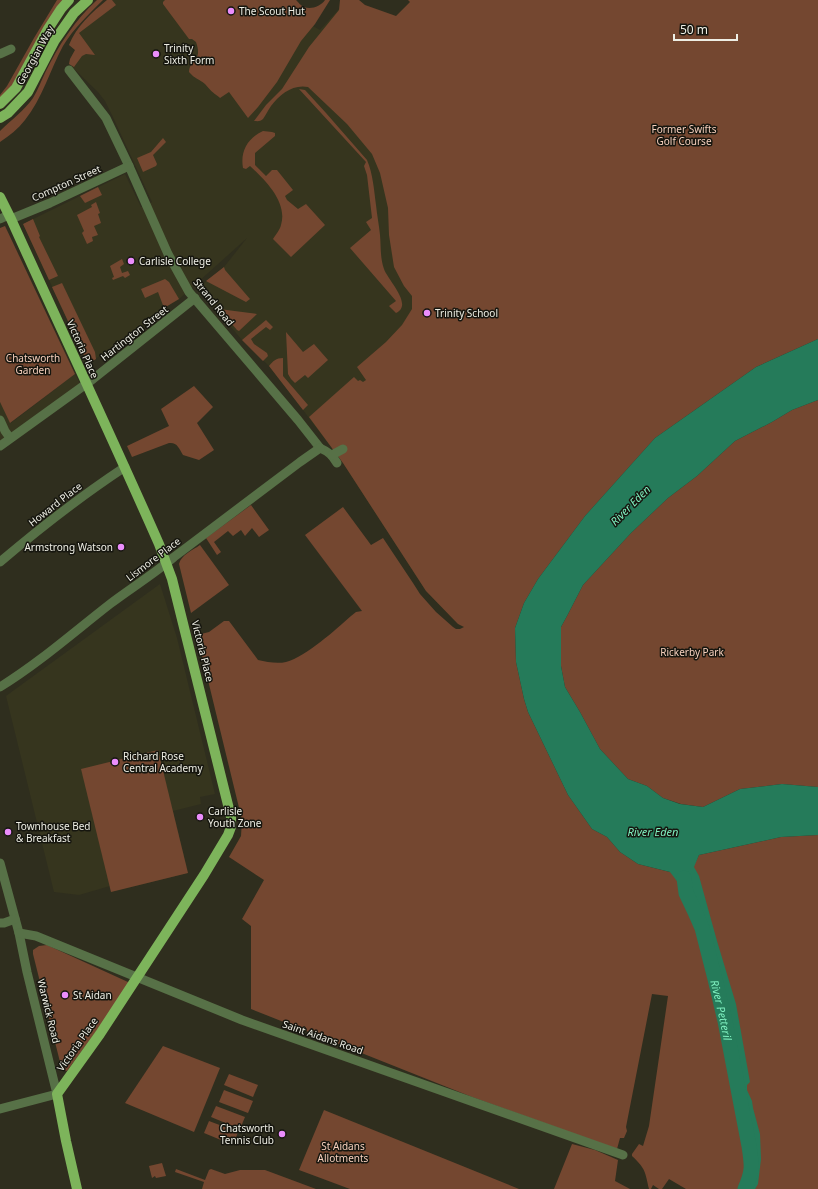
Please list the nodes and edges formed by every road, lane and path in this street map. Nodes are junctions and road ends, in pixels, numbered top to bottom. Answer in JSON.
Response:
{"nodes":[{"id":1,"x":70,"y":0,"type":"edge"},
{"id":2,"x":88,"y":0,"type":"edge"},
{"id":3,"x":11,"y":49,"type":"dead end"},
{"id":4,"x":0,"y":54,"type":"edge"},
{"id":5,"x":69,"y":70,"type":"dead end"},
{"id":6,"x":0,"y":104,"type":"edge"},
{"id":7,"x":4,"y":115,"type":"edge"},
{"id":8,"x":0,"y":122,"type":"edge"},
{"id":9,"x":129,"y":166,"type":"junction"},
{"id":10,"x":0,"y":197,"type":"edge"},
{"id":11,"x":7,"y":217,"type":"edge"},
{"id":12,"x":195,"y":298,"type":"junction"},
{"id":13,"x":86,"y":384,"type":"junction"},
{"id":14,"x":0,"y":420,"type":"edge"},
{"id":15,"x":10,"y":438,"type":"junction"},
{"id":16,"x":0,"y":446,"type":"edge"},
{"id":17,"x":320,"y":448,"type":"junction"},
{"id":18,"x":343,"y":450,"type":"dead end"},
{"id":19,"x":125,"y":467,"type":"junction"},
{"id":20,"x":0,"y":562,"type":"edge"},
{"id":21,"x":167,"y":564,"type":"junction"},
{"id":22,"x":0,"y":687,"type":"edge"},
{"id":23,"x":0,"y":863,"type":"edge"},
{"id":24,"x":15,"y":919,"type":"junction"},
{"id":25,"x":0,"y":923,"type":"edge"},
{"id":26,"x":19,"y":933,"type":"junction"},
{"id":27,"x":138,"y":977,"type":"junction"},
{"id":28,"x":57,"y":1094,"type":"junction"},
{"id":29,"x":0,"y":1109,"type":"edge"},
{"id":30,"x":623,"y":1155,"type":"dead end"},
{"id":31,"x":77,"y":1189,"type":"edge"}],
"edges":[{"from":1,"to":6,"type":"main road","name":"Georgian Way"},
{"from":2,"to":7,"type":"main road","name":"Georgian Way"},
{"from":3,"to":4,"type":"street"},
{"from":5,"to":9,"type":"street","name":"Strand Road"},
{"from":7,"to":8,"type":"main road","name":"Georgian Way"},
{"from":9,"to":11,"type":"street","name":"Compton Street"},
{"from":9,"to":12,"type":"street","name":"Strand Road"},
{"from":10,"to":11,"type":"main road","name":"Victoria Place"},
{"from":11,"to":13,"type":"main road","name":"Victoria Place"},
{"from":12,"to":13,"type":"street","name":"Hartington Street"},
{"from":12,"to":17,"type":"street","name":"Strand Road"},
{"from":13,"to":15,"type":"street","name":"Hartington Street"},
{"from":13,"to":19,"type":"main road","name":"Victoria Place"},
{"from":14,"to":15,"type":"street"},
{"from":15,"to":16,"type":"street","name":"Hartington Street"},
{"from":17,"to":18,"type":"street"},
{"from":17,"to":21,"type":"street","name":"Lismore Place"},
{"from":19,"to":20,"type":"street","name":"Howard Place"},
{"from":19,"to":21,"type":"main road","name":"Victoria Place"},
{"from":21,"to":22,"type":"street","name":"Lismore Place"},
{"from":21,"to":27,"type":"main road","name":"Victoria Place"},
{"from":23,"to":24,"type":"street","name":"Warwick Road"},
{"from":24,"to":25,"type":"street"},
{"from":24,"to":26,"type":"street","name":"Warwick Road"},
{"from":26,"to":27,"type":"street","name":"Saint Aidans Road"},
{"from":26,"to":28,"type":"street","name":"Warwick Road"},
{"from":27,"to":28,"type":"main road","name":"Victoria Place"},
{"from":27,"to":30,"type":"street","name":"Saint Aidans Road"},
{"from":28,"to":29,"type":"street"},
{"from":28,"to":31,"type":"main road","name":"Warwick Road"}]}
